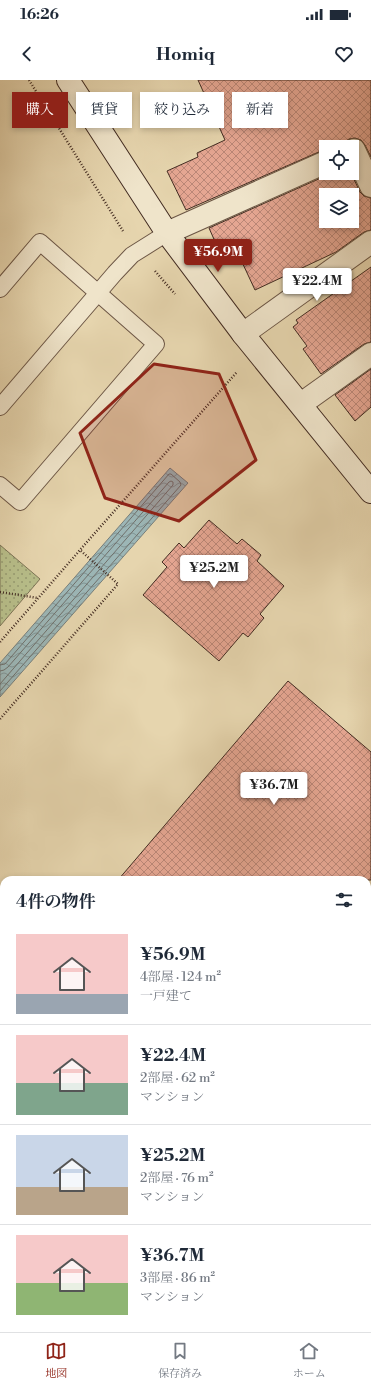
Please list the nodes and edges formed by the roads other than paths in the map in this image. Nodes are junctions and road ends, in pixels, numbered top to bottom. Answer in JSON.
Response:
{"nodes":[{"id":1,"x":68,"y":80,"type":"edge"},
{"id":2,"x":359,"y":161,"type":"edge"},
{"id":3,"x":319,"y":165,"type":"edge"},
{"id":4,"x":371,"y":186,"type":"edge"},
{"id":5,"x":167,"y":233,"type":"junction"},
{"id":6,"x":371,"y":242,"type":"edge"},
{"id":7,"x":0,"y":289,"type":"edge"},
{"id":8,"x":97,"y":293,"type":"junction"},
{"id":9,"x":243,"y":334,"type":"junction"},
{"id":10,"x":371,"y":354,"type":"edge"},
{"id":11,"x":301,"y":404,"type":"junction"},
{"id":12,"x":0,"y":407,"type":"edge"},
{"id":13,"x":0,"y":485,"type":"edge"},
{"id":14,"x":371,"y":492,"type":"edge"}],
"edges":[{"from":1,"to":5,"type":"street"},
{"from":2,"to":4,"type":"street"},
{"from":3,"to":5,"type":"street"},
{"from":5,"to":8,"type":"lane"},
{"from":5,"to":9,"type":"street"},
{"from":6,"to":9,"type":"street"},
{"from":7,"to":8,"type":"lane"},
{"from":8,"to":12,"type":"lane"},
{"from":8,"to":13,"type":"lane"},
{"from":9,"to":11,"type":"street"},
{"from":10,"to":11,"type":"street"},
{"from":11,"to":14,"type":"street"}]}
